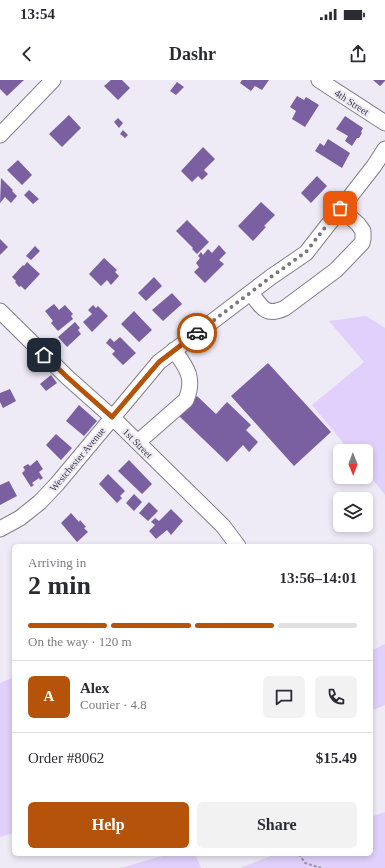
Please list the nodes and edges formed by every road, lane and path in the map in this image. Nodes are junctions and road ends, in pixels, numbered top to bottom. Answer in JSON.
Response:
{"nodes":[{"id":1,"x":53,"y":80,"type":"edge"},
{"id":2,"x":319,"y":80,"type":"edge"},
{"id":3,"x":385,"y":124,"type":"edge"},
{"id":4,"x":0,"y":135,"type":"edge"},
{"id":5,"x":385,"y":149,"type":"edge"},
{"id":6,"x":340,"y":208,"type":"junction"},
{"id":7,"x":251,"y":293,"type":"junction"},
{"id":8,"x":0,"y":311,"type":"edge"},
{"id":9,"x":174,"y":350,"type":"junction"},
{"id":10,"x":112,"y":417,"type":"junction"},
{"id":11,"x":138,"y":442,"type":"junction"},
{"id":12,"x":0,"y":528,"type":"edge"},
{"id":13,"x":236,"y":544,"type":"edge"},
{"id":14,"x":300,"y":856,"type":"edge"},
{"id":15,"x":321,"y":868,"type":"edge"}],
"edges":[{"from":1,"to":4,"type":"street"},
{"from":2,"to":3,"type":"street","name":"4th Street"},
{"from":5,"to":6,"type":"street","name":"Westchester Avenue"},
{"from":6,"to":7,"type":"street","name":"Westchester Avenue"},
{"from":6,"to":7,"type":"street"},
{"from":7,"to":9,"type":"street","name":"Westchester Avenue"},
{"from":8,"to":10,"type":"street","name":"1st Street"},
{"from":9,"to":10,"type":"street","name":"Westchester Avenue"},
{"from":9,"to":11,"type":"street"},
{"from":10,"to":11,"type":"street","name":"1st Street"},
{"from":10,"to":12,"type":"street","name":"Westchester Avenue"},
{"from":11,"to":13,"type":"street","name":"1st Street"},
{"from":14,"to":15,"type":"path"}]}
